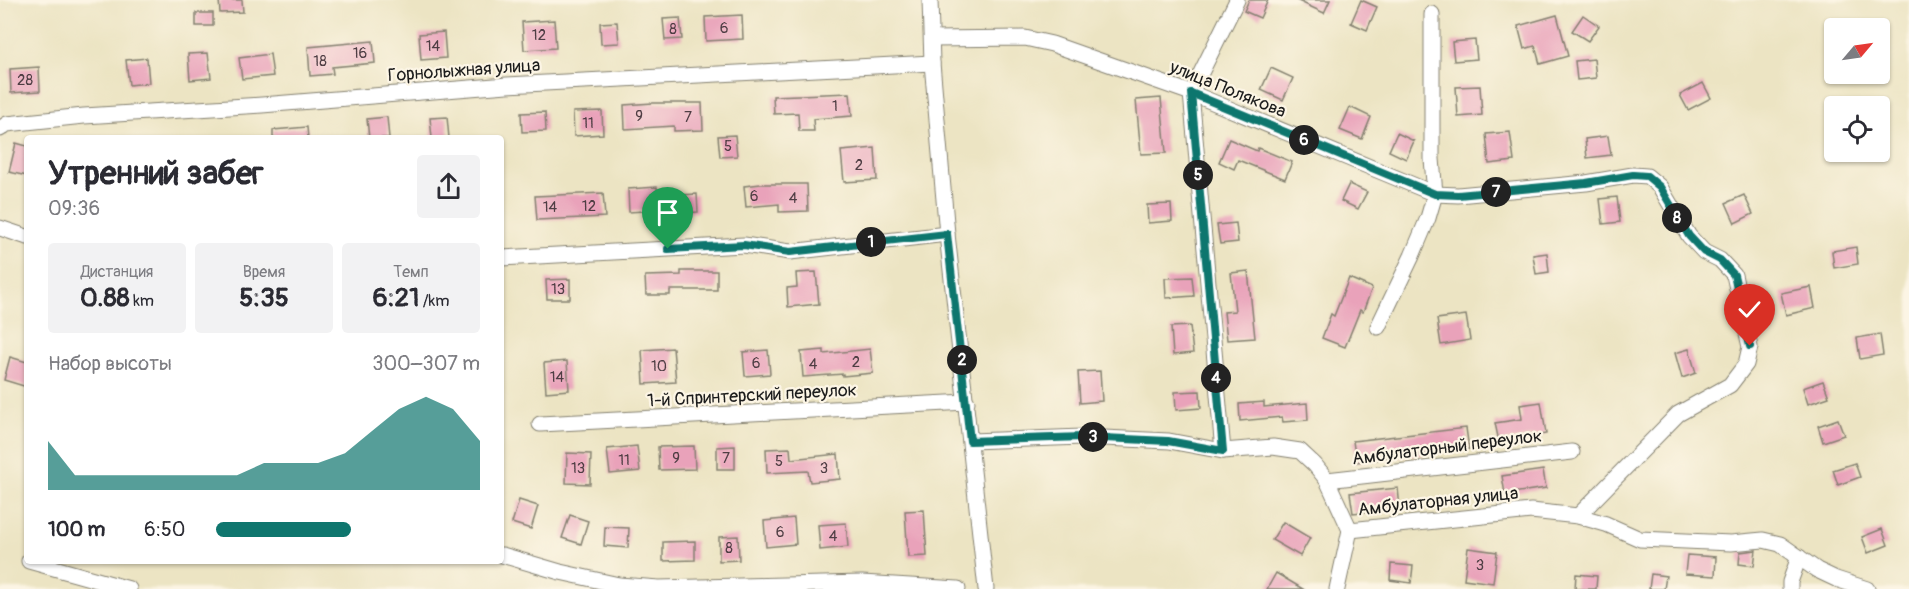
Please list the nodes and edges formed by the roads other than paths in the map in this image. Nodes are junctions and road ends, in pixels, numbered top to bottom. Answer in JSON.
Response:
{"nodes":[{"id":1,"x":930,"y":0,"type":"edge"},
{"id":2,"x":1237,"y":0,"type":"edge"},
{"id":3,"x":1432,"y":14,"type":"dead end"},
{"id":4,"x":932,"y":39,"type":"junction"},
{"id":5,"x":932,"y":63,"type":"junction"},
{"id":6,"x":1191,"y":93,"type":"junction"},
{"id":7,"x":0,"y":129,"type":"edge"},
{"id":8,"x":1435,"y":194,"type":"junction"},
{"id":9,"x":0,"y":228,"type":"edge"},
{"id":10,"x":947,"y":234,"type":"junction"},
{"id":11,"x":24,"y":236,"type":"edge"},
{"id":12,"x":508,"y":257,"type":"edge"},
{"id":13,"x":1378,"y":327,"type":"dead end"},
{"id":14,"x":967,"y":402,"type":"junction"},
{"id":15,"x":540,"y":424,"type":"dead end"},
{"id":16,"x":970,"y":441,"type":"junction"},
{"id":17,"x":1223,"y":451,"type":"junction"},
{"id":18,"x":1572,"y":452,"type":"dead end"},
{"id":19,"x":1327,"y":480,"type":"junction"},
{"id":20,"x":1578,"y":516,"type":"junction"},
{"id":21,"x":1350,"y":530,"type":"junction"},
{"id":22,"x":504,"y":556,"type":"edge"},
{"id":23,"x":1799,"y":557,"type":"junction"},
{"id":24,"x":40,"y":564,"type":"edge"},
{"id":25,"x":129,"y":589,"type":"edge"},
{"id":26,"x":958,"y":589,"type":"edge"},
{"id":27,"x":986,"y":589,"type":"edge"},
{"id":28,"x":1337,"y":589,"type":"edge"},
{"id":29,"x":1790,"y":589,"type":"edge"},
{"id":30,"x":1867,"y":589,"type":"edge"}],
"edges":[{"from":1,"to":4,"type":"street"},
{"from":2,"to":6,"type":"street"},
{"from":3,"to":8,"type":"street"},
{"from":4,"to":5,"type":"street"},
{"from":4,"to":6,"type":"street","name":"улица Полякова"},
{"from":5,"to":7,"type":"street","name":"Горнолыжная улица"},
{"from":5,"to":10,"type":"street"},
{"from":6,"to":8,"type":"street","name":"улица Полякова"},
{"from":6,"to":17,"type":"street"},
{"from":8,"to":13,"type":"street"},
{"from":8,"to":20,"type":"street","name":"улица Полякова"},
{"from":9,"to":11,"type":"street"},
{"from":10,"to":12,"type":"street"},
{"from":10,"to":14,"type":"street"},
{"from":14,"to":15,"type":"street","name":"1-й Спринтерский переулок"},
{"from":14,"to":16,"type":"street"},
{"from":16,"to":17,"type":"street","name":"Амбулаторная улица"},
{"from":16,"to":27,"type":"street"},
{"from":17,"to":19,"type":"street","name":"Амбулаторная улица"},
{"from":18,"to":19,"type":"street","name":"Амбулаторный переулок"},
{"from":19,"to":21,"type":"street","name":"Амбулаторная улица"},
{"from":20,"to":21,"type":"street","name":"Амбулаторная улица"},
{"from":20,"to":23,"type":"street","name":"Амбулаторная улица"},
{"from":21,"to":28,"type":"street"},
{"from":22,"to":26,"type":"street"},
{"from":23,"to":29,"type":"street"},
{"from":23,"to":30,"type":"street","name":"Амбулаторная улица"},
{"from":24,"to":25,"type":"street"}]}
